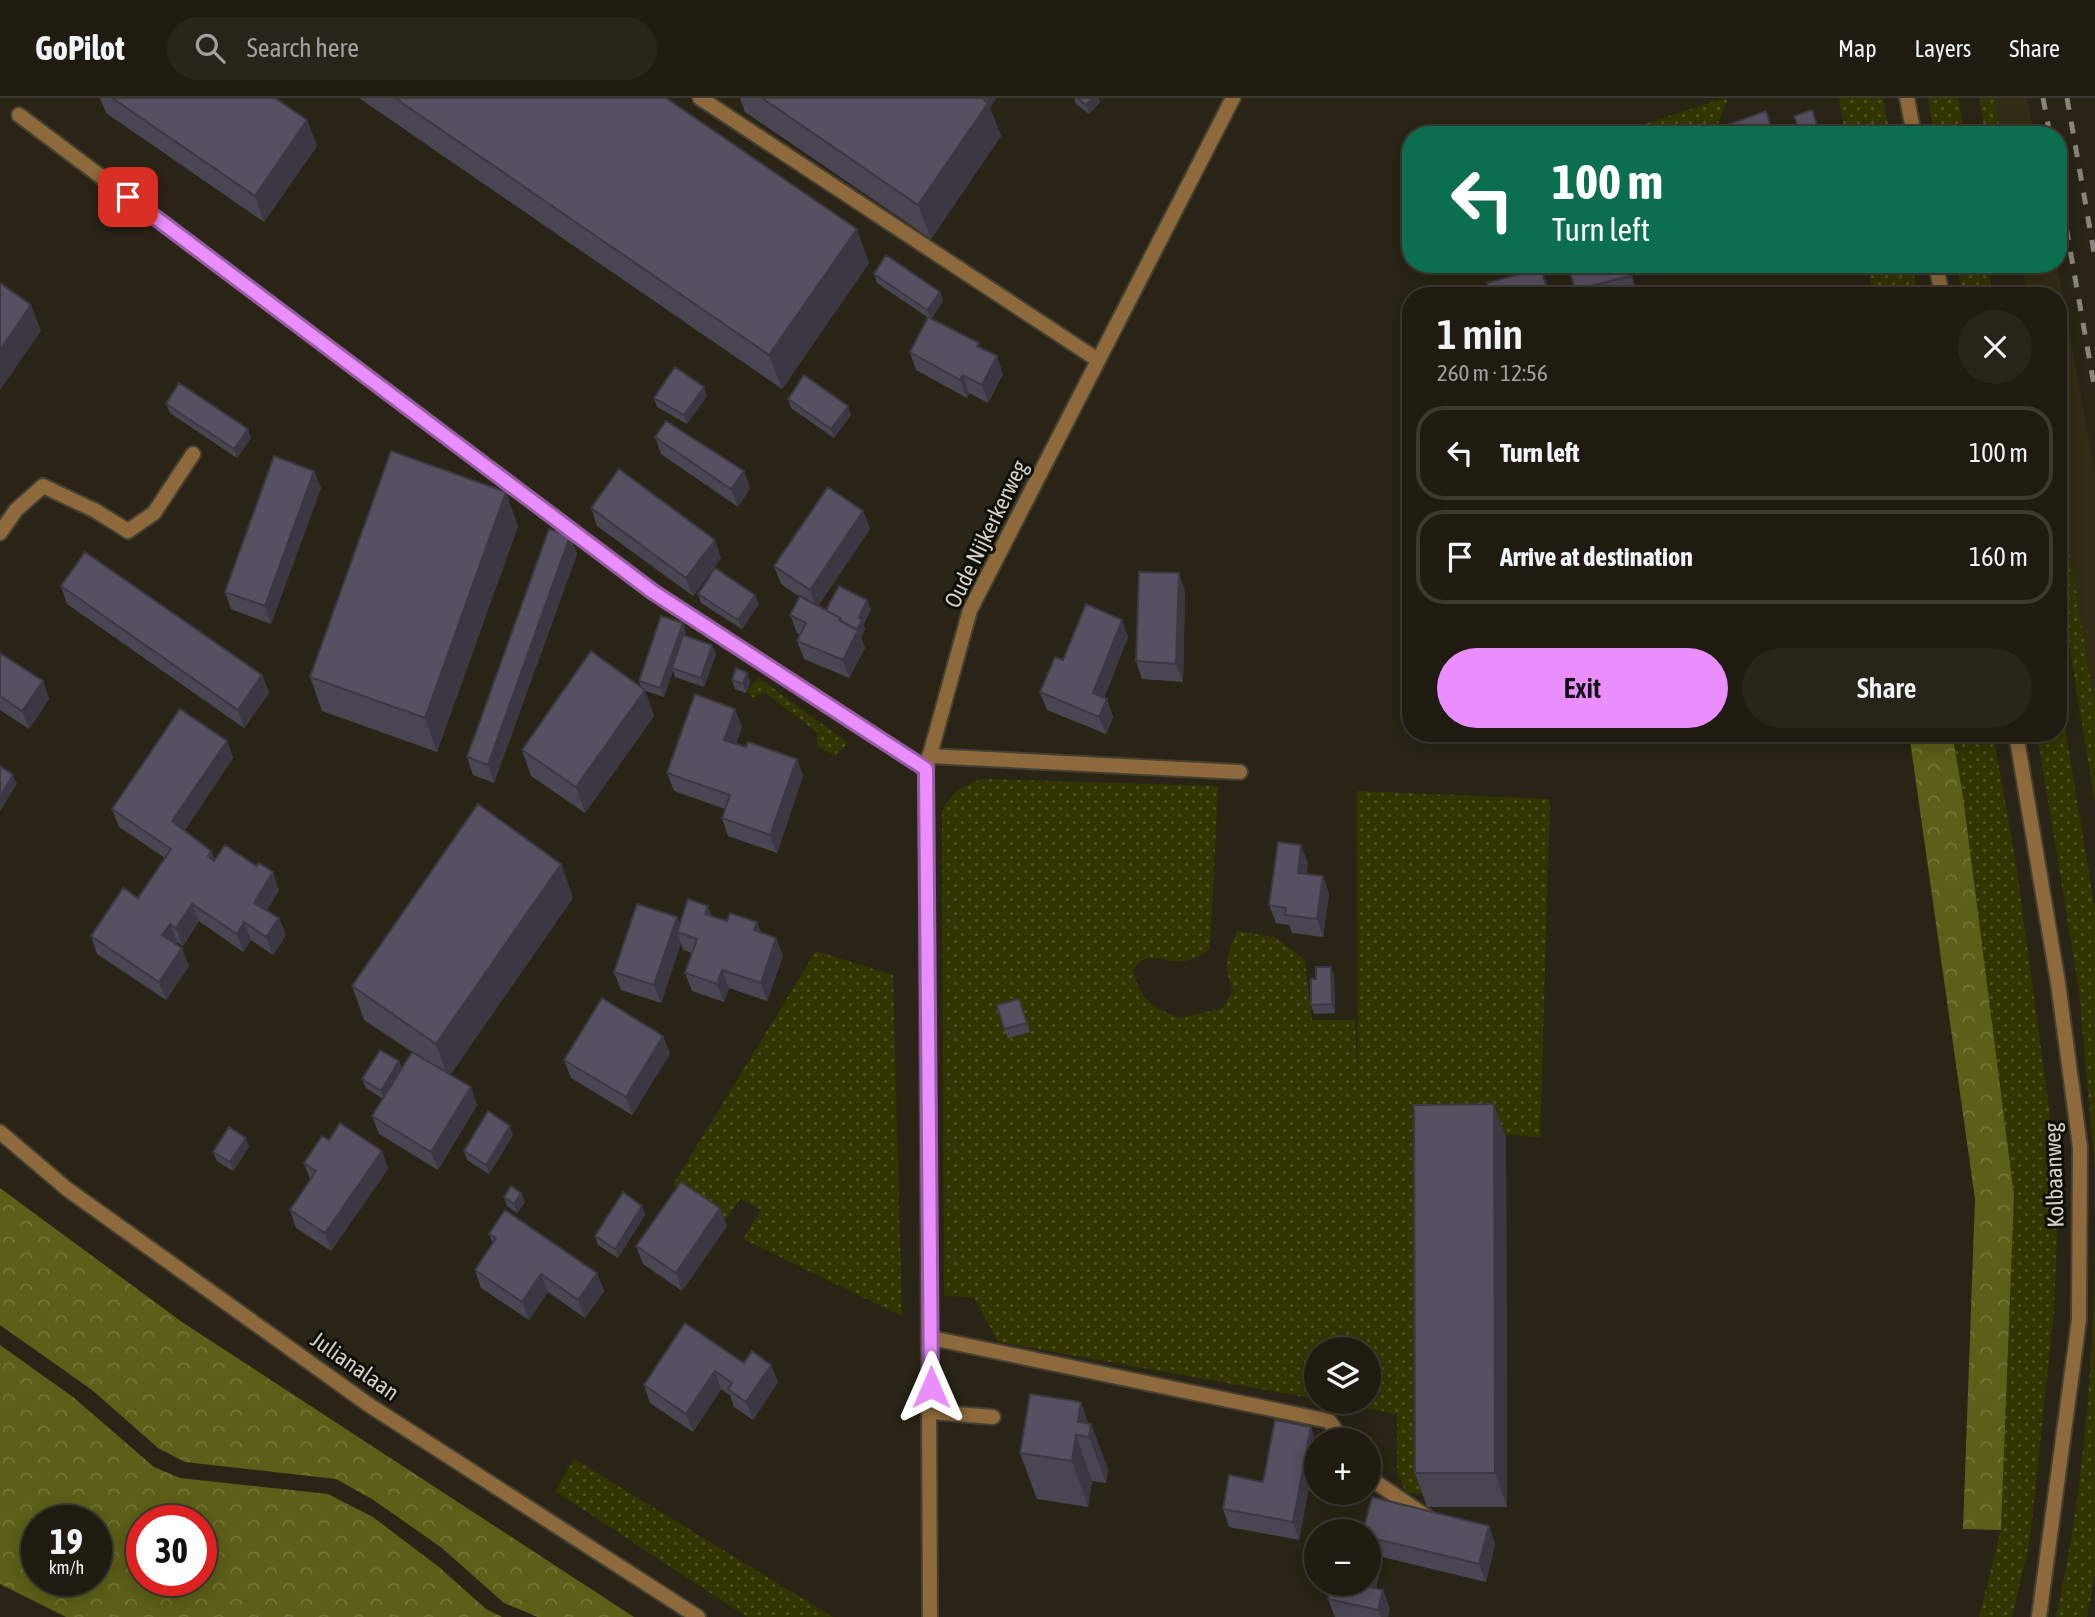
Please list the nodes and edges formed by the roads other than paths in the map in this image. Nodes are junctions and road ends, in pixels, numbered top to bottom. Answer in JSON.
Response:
{"nodes":[{"id":1,"x":700,"y":98,"type":"edge"},
{"id":2,"x":1233,"y":98,"type":"edge"},
{"id":3,"x":1907,"y":98,"type":"edge"},
{"id":4,"x":19,"y":115,"type":"dead end"},
{"id":5,"x":1912,"y":126,"type":"edge"},
{"id":6,"x":1098,"y":360,"type":"junction"},
{"id":7,"x":193,"y":454,"type":"dead end"},
{"id":8,"x":0,"y":533,"type":"edge"},
{"id":9,"x":2018,"y":742,"type":"edge"},
{"id":10,"x":928,"y":762,"type":"junction"},
{"id":11,"x":1240,"y":772,"type":"dead end"},
{"id":12,"x":0,"y":1132,"type":"edge"},
{"id":13,"x":931,"y":1338,"type":"junction"},
{"id":14,"x":931,"y":1412,"type":"junction"},
{"id":15,"x":993,"y":1417,"type":"dead end"},
{"id":16,"x":1335,"y":1428,"type":"edge"},
{"id":17,"x":1381,"y":1486,"type":"edge"},
{"id":18,"x":1428,"y":1517,"type":"edge"},
{"id":19,"x":698,"y":1617,"type":"edge"},
{"id":20,"x":930,"y":1617,"type":"edge"},
{"id":21,"x":2039,"y":1617,"type":"edge"}],
"edges":[{"from":1,"to":6,"type":"street"},
{"from":2,"to":6,"type":"street","name":"Oude Nijkerkerweg"},
{"from":3,"to":5,"type":"street"},
{"from":4,"to":10,"type":"street"},
{"from":6,"to":10,"type":"street","name":"Oude Nijkerkerweg"},
{"from":7,"to":8,"type":"street"},
{"from":9,"to":21,"type":"street","name":"Kolbaanweg"},
{"from":10,"to":11,"type":"street"},
{"from":10,"to":13,"type":"street","name":"Oude Nijkerkerweg"},
{"from":12,"to":19,"type":"street","name":"Julianalaan"},
{"from":13,"to":14,"type":"street","name":"Oude Nijkerkerweg"},
{"from":13,"to":16,"type":"street"},
{"from":14,"to":15,"type":"street"},
{"from":14,"to":20,"type":"street","name":"Oude Nijkerkerweg"},
{"from":17,"to":18,"type":"street"}]}
